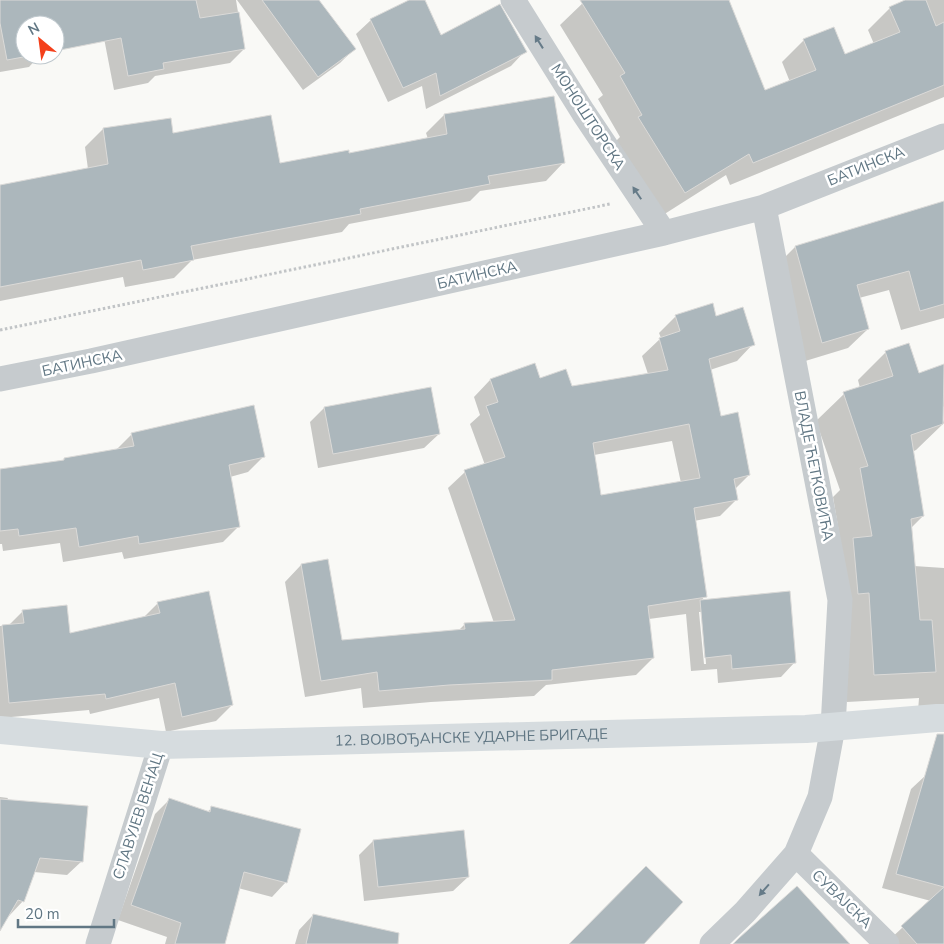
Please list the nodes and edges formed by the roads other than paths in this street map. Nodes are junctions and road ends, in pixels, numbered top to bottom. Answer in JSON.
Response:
{"nodes":[{"id":1,"x":513,"y":0,"type":"edge"},
{"id":2,"x":944,"y":136,"type":"edge"},
{"id":3,"x":764,"y":207,"type":"junction"},
{"id":4,"x":664,"y":233,"type":"junction"},
{"id":5,"x":0,"y":379,"type":"edge"},
{"id":6,"x":944,"y":718,"type":"edge"},
{"id":7,"x":833,"y":727,"type":"junction"},
{"id":8,"x":0,"y":730,"type":"edge"},
{"id":9,"x":161,"y":745,"type":"junction"},
{"id":10,"x":796,"y":854,"type":"junction"},
{"id":11,"x":98,"y":944,"type":"edge"},
{"id":12,"x":712,"y":944,"type":"edge"},
{"id":13,"x":887,"y":944,"type":"edge"}],
"edges":[{"from":4,"to":1,"type":"street","name":"МОНОШТОРСКА","one_way":true},
{"from":2,"to":3,"type":"street","name":"БАТИНСКА"},
{"from":3,"to":4,"type":"street","name":"БАТИНСКА"},
{"from":3,"to":7,"type":"street","name":"ВЛАДЕ ЋЕТКОВИЋА"},
{"from":4,"to":5,"type":"street","name":"БАТИНСКА"},
{"from":6,"to":7,"type":"main road","name":"12. ВОЈВОЂАНСКЕ УДАРНЕ БРИГАДЕ"},
{"from":7,"to":9,"type":"main road","name":"12. ВОЈВОЂАНСКЕ УДАРНЕ БРИГАДЕ"},
{"from":7,"to":10,"type":"street","name":"ВЛАДЕ ЋЕТКОВИЋА"},
{"from":8,"to":9,"type":"main road","name":"12. ВОЈВОЂАНСКЕ УДАРНЕ БРИГАДЕ"},
{"from":9,"to":11,"type":"street","name":"СЛАВУЈЕВ ВЕНАЦ"},
{"from":10,"to":12,"type":"street","name":"ВЛАДЕ ЋЕТКОВИЋА","one_way":true},
{"from":10,"to":13,"type":"street","name":"СУВАЈСКА"}]}
